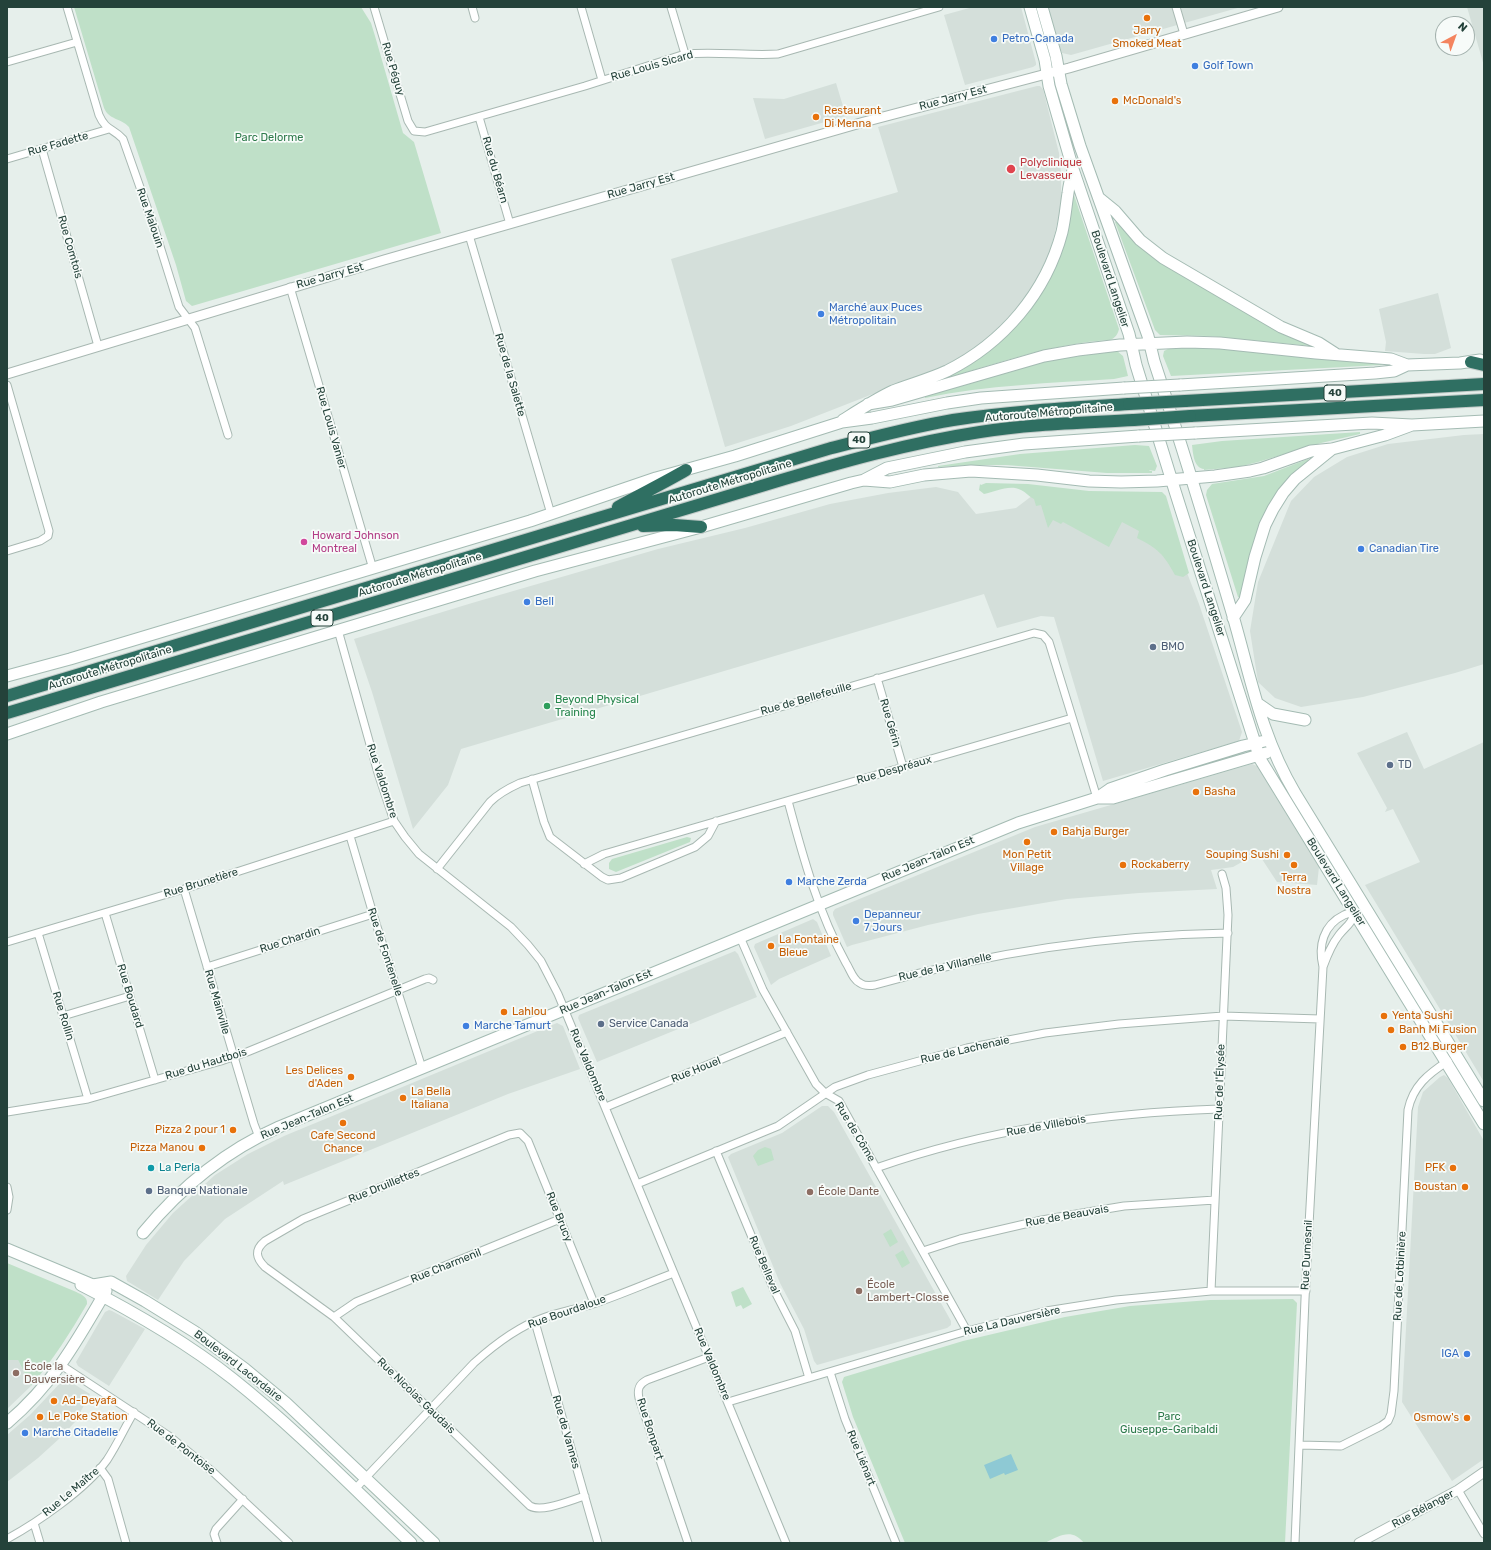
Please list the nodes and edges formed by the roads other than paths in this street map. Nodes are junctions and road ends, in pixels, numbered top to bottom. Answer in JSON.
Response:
{"nodes":[{"id":1,"x":67,"y":7,"type":"edge"},
{"id":2,"x":374,"y":7,"type":"edge"},
{"id":3,"x":472,"y":7,"type":"edge"},
{"id":4,"x":581,"y":7,"type":"edge"},
{"id":5,"x":671,"y":7,"type":"edge"},
{"id":6,"x":939,"y":7,"type":"edge"},
{"id":7,"x":1030,"y":7,"type":"edge"},
{"id":8,"x":1042,"y":7,"type":"edge"},
{"id":9,"x":1176,"y":7,"type":"edge"},
{"id":10,"x":1278,"y":7,"type":"edge"},
{"id":11,"x":475,"y":18,"type":"dead end"},
{"id":12,"x":1184,"y":34,"type":"junction"},
{"id":13,"x":76,"y":42,"type":"junction"},
{"id":14,"x":685,"y":54,"type":"junction"},
{"id":15,"x":7,"y":62,"type":"edge"},
{"id":16,"x":1058,"y":71,"type":"junction"},
{"id":17,"x":1047,"y":74,"type":"junction"},
{"id":18,"x":602,"y":80,"type":"junction"},
{"id":19,"x":479,"y":117,"type":"junction"},
{"id":20,"x":109,"y":129,"type":"junction"},
{"id":21,"x":414,"y":131,"type":"joint"},
{"id":22,"x":42,"y":149,"type":"junction"},
{"id":23,"x":7,"y":159,"type":"edge"},
{"id":24,"x":1073,"y":169,"type":"junction"},
{"id":25,"x":1098,"y":197,"type":"junction"},
{"id":26,"x":510,"y":224,"type":"junction"},
{"id":27,"x":469,"y":235,"type":"junction"},
{"id":28,"x":290,"y":287,"type":"junction"},
{"id":29,"x":188,"y":319,"type":"junction"},
{"id":30,"x":1149,"y":344,"type":"junction"},
{"id":31,"x":1131,"y":345,"type":"junction"},
{"id":32,"x":98,"y":346,"type":"junction"},
{"id":33,"x":1338,"y":354,"type":"junction"},
{"id":34,"x":1484,"y":359,"type":"edge"},
{"id":35,"x":1472,"y":362,"type":"junction"},
{"id":36,"x":1407,"y":365,"type":"junction"},
{"id":37,"x":1484,"y":365,"type":"edge"},
{"id":38,"x":7,"y":374,"type":"edge"},
{"id":39,"x":1484,"y":384,"type":"edge"},
{"id":40,"x":7,"y":385,"type":"edge"},
{"id":41,"x":1484,"y":400,"type":"edge"},
{"id":42,"x":868,"y":404,"type":"junction"},
{"id":43,"x":1484,"y":421,"type":"edge"},
{"id":44,"x":842,"y":422,"type":"junction"},
{"id":45,"x":1412,"y":425,"type":"junction"},
{"id":46,"x":228,"y":435,"type":"dead end"},
{"id":47,"x":1332,"y":449,"type":"junction"},
{"id":48,"x":686,"y":470,"type":"junction"},
{"id":49,"x":1190,"y":478,"type":"junction"},
{"id":50,"x":864,"y":480,"type":"junction"},
{"id":51,"x":1172,"y":480,"type":"junction"},
{"id":52,"x":551,"y":514,"type":"junction"},
{"id":53,"x":598,"y":518,"type":"junction"},
{"id":54,"x":628,"y":526,"type":"junction"},
{"id":55,"x":701,"y":527,"type":"junction"},
{"id":56,"x":7,"y":551,"type":"edge"},
{"id":57,"x":373,"y":569,"type":"junction"},
{"id":58,"x":1233,"y":618,"type":"junction"},
{"id":59,"x":338,"y":630,"type":"junction"},
{"id":60,"x":7,"y":676,"type":"edge"},
{"id":61,"x":877,"y":678,"type":"junction"},
{"id":62,"x":7,"y":696,"type":"edge"},
{"id":63,"x":1256,"y":703,"type":"junction"},
{"id":64,"x":7,"y":713,"type":"edge"},
{"id":65,"x":1072,"y":718,"type":"junction"},
{"id":66,"x":1305,"y":720,"type":"dead end"},
{"id":67,"x":7,"y":734,"type":"edge"},
{"id":68,"x":1269,"y":740,"type":"junction"},
{"id":69,"x":1256,"y":744,"type":"junction"},
{"id":70,"x":1273,"y":751,"type":"junction"},
{"id":71,"x":1259,"y":755,"type":"junction"},
{"id":72,"x":903,"y":767,"type":"junction"},
{"id":73,"x":532,"y":779,"type":"junction"},
{"id":74,"x":1097,"y":798,"type":"junction"},
{"id":75,"x":788,"y":801,"type":"junction"},
{"id":76,"x":394,"y":821,"type":"junction"},
{"id":77,"x":716,"y":821,"type":"junction"},
{"id":78,"x":350,"y":836,"type":"junction"},
{"id":79,"x":584,"y":864,"type":"junction"},
{"id":80,"x":437,"y":869,"type":"junction"},
{"id":81,"x":1222,"y":874,"type":"dead end"},
{"id":82,"x":184,"y":889,"type":"junction"},
{"id":83,"x":819,"y":904,"type":"junction"},
{"id":84,"x":1365,"y":906,"type":"junction"},
{"id":85,"x":1355,"y":912,"type":"junction"},
{"id":86,"x":105,"y":913,"type":"junction"},
{"id":87,"x":373,"y":914,"type":"junction"},
{"id":88,"x":38,"y":933,"type":"junction"},
{"id":89,"x":1228,"y":933,"type":"junction"},
{"id":90,"x":740,"y":937,"type":"junction"},
{"id":91,"x":7,"y":942,"type":"edge"},
{"id":92,"x":207,"y":967,"type":"junction"},
{"id":93,"x":1323,"y":967,"type":"junction"},
{"id":94,"x":433,"y":980,"type":"dead end"},
{"id":95,"x":398,"y":990,"type":"junction"},
{"id":96,"x":130,"y":996,"type":"junction"},
{"id":97,"x":565,"y":1009,"type":"junction"},
{"id":98,"x":63,"y":1016,"type":"junction"},
{"id":99,"x":1223,"y":1016,"type":"junction"},
{"id":100,"x":1320,"y":1019,"type":"junction"},
{"id":101,"x":787,"y":1032,"type":"junction"},
{"id":102,"x":1457,"y":1056,"type":"junction"},
{"id":103,"x":234,"y":1057,"type":"junction"},
{"id":104,"x":1447,"y":1062,"type":"junction"},
{"id":105,"x":422,"y":1068,"type":"junction"},
{"id":106,"x":155,"y":1080,"type":"junction"},
{"id":107,"x":825,"y":1093,"type":"junction"},
{"id":108,"x":88,"y":1099,"type":"junction"},
{"id":109,"x":1484,"y":1101,"type":"edge"},
{"id":110,"x":606,"y":1107,"type":"junction"},
{"id":111,"x":1220,"y":1109,"type":"junction"},
{"id":112,"x":7,"y":1112,"type":"edge"},
{"id":113,"x":1484,"y":1124,"type":"edge"},
{"id":114,"x":520,"y":1133,"type":"joint"},
{"id":115,"x":259,"y":1137,"type":"junction"},
{"id":116,"x":716,"y":1152,"type":"junction"},
{"id":117,"x":876,"y":1168,"type":"junction"},
{"id":118,"x":637,"y":1184,"type":"junction"},
{"id":119,"x":7,"y":1187,"type":"edge"},
{"id":120,"x":1215,"y":1200,"type":"junction"},
{"id":121,"x":7,"y":1210,"type":"edge"},
{"id":122,"x":560,"y":1219,"type":"junction"},
{"id":123,"x":143,"y":1233,"type":"dead end"},
{"id":124,"x":7,"y":1249,"type":"edge"},
{"id":125,"x":923,"y":1251,"type":"junction"},
{"id":126,"x":257,"y":1253,"type":"joint"},
{"id":127,"x":7,"y":1254,"type":"edge"},
{"id":128,"x":674,"y":1273,"type":"junction"},
{"id":129,"x":111,"y":1282,"type":"junction"},
{"id":130,"x":1210,"y":1290,"type":"junction"},
{"id":131,"x":1306,"y":1291,"type":"junction"},
{"id":132,"x":103,"y":1296,"type":"junction"},
{"id":133,"x":594,"y":1303,"type":"junction"},
{"id":134,"x":334,"y":1317,"type":"junction"},
{"id":135,"x":534,"y":1322,"type":"junction"},
{"id":136,"x":967,"y":1331,"type":"junction"},
{"id":137,"x":709,"y":1357,"type":"junction"},
{"id":138,"x":61,"y":1365,"type":"junction"},
{"id":139,"x":830,"y":1372,"type":"junction"},
{"id":140,"x":810,"y":1378,"type":"junction"},
{"id":141,"x":728,"y":1402,"type":"junction"},
{"id":142,"x":430,"y":1409,"type":"junction"},
{"id":143,"x":134,"y":1412,"type":"junction"},
{"id":144,"x":7,"y":1423,"type":"edge"},
{"id":145,"x":1299,"y":1445,"type":"junction"},
{"id":146,"x":100,"y":1468,"type":"junction"},
{"id":147,"x":1484,"y":1472,"type":"edge"},
{"id":148,"x":365,"y":1478,"type":"junction"},
{"id":149,"x":354,"y":1489,"type":"junction"},
{"id":150,"x":1458,"y":1490,"type":"junction"},
{"id":151,"x":585,"y":1496,"type":"junction"},
{"id":152,"x":243,"y":1499,"type":"junction"},
{"id":153,"x":34,"y":1523,"type":"junction"},
{"id":154,"x":1484,"y":1534,"type":"edge"},
{"id":155,"x":7,"y":1539,"type":"edge"},
{"id":156,"x":40,"y":1543,"type":"edge"},
{"id":157,"x":126,"y":1543,"type":"edge"},
{"id":158,"x":217,"y":1543,"type":"edge"},
{"id":159,"x":289,"y":1543,"type":"edge"},
{"id":160,"x":411,"y":1543,"type":"edge"},
{"id":161,"x":434,"y":1543,"type":"edge"},
{"id":162,"x":598,"y":1543,"type":"edge"},
{"id":163,"x":688,"y":1543,"type":"edge"},
{"id":164,"x":786,"y":1543,"type":"edge"},
{"id":165,"x":896,"y":1543,"type":"edge"},
{"id":166,"x":1295,"y":1543,"type":"edge"},
{"id":167,"x":1359,"y":1543,"type":"edge"}],
"edges":[{"from":1,"to":13,"type":"street","name":"Rue Malouin"},
{"from":2,"to":21,"type":"street","name":"Rue Péguy"},
{"from":3,"to":11,"type":"street"},
{"from":4,"to":18,"type":"street"},
{"from":5,"to":14,"type":"street"},
{"from":6,"to":14,"type":"street","name":"Rue Louis Sicard"},
{"from":7,"to":17,"type":"main road","name":"Boulevard Langelier"},
{"from":8,"to":16,"type":"main road","name":"Boulevard Langelier"},
{"from":9,"to":12,"type":"street"},
{"from":10,"to":12,"type":"street","name":"Rue Jarry Est"},
{"from":12,"to":16,"type":"street","name":"Rue Jarry Est"},
{"from":13,"to":15,"type":"street"},
{"from":13,"to":20,"type":"street","name":"Rue Malouin"},
{"from":14,"to":18,"type":"street","name":"Rue Louis Sicard"},
{"from":16,"to":17,"type":"street","name":"Rue Jarry Est"},
{"from":16,"to":25,"type":"main road","name":"Boulevard Langelier"},
{"from":17,"to":24,"type":"main road","name":"Boulevard Langelier"},
{"from":17,"to":26,"type":"street","name":"Rue Jarry Est"},
{"from":18,"to":19,"type":"street","name":"Rue Louis Sicard"},
{"from":19,"to":21,"type":"street","name":"Rue Louis Sicard"},
{"from":19,"to":26,"type":"street","name":"Rue du Béarn"},
{"from":20,"to":22,"type":"street","name":"Rue Fadette"},
{"from":20,"to":29,"type":"street","name":"Rue Malouin"},
{"from":22,"to":23,"type":"street","name":"Rue Fadette"},
{"from":22,"to":32,"type":"street","name":"Rue Comtois"},
{"from":24,"to":31,"type":"main road","name":"Boulevard Langelier"},
{"from":24,"to":42,"type":"main road"},
{"from":25,"to":30,"type":"main road","name":"Boulevard Langelier"},
{"from":25,"to":33,"type":"main road"},
{"from":26,"to":27,"type":"street","name":"Rue Jarry Est"},
{"from":27,"to":28,"type":"street","name":"Rue Jarry Est"},
{"from":27,"to":52,"type":"street","name":"Rue de la Salette"},
{"from":28,"to":29,"type":"street","name":"Rue Jarry Est"},
{"from":28,"to":57,"type":"street","name":"Rue Louis Vanier"},
{"from":29,"to":32,"type":"street","name":"Rue Jarry Est"},
{"from":29,"to":46,"type":"street","name":"Rue Malouin"},
{"from":30,"to":31,"type":"main road"},
{"from":30,"to":33,"type":"main road"},
{"from":30,"to":49,"type":"main road","name":"Boulevard Langelier"},
{"from":31,"to":42,"type":"main road"},
{"from":31,"to":51,"type":"main road","name":"Boulevard Langelier"},
{"from":32,"to":38,"type":"street","name":"Rue Jarry Est"},
{"from":33,"to":36,"type":"main road"},
{"from":34,"to":35,"type":"main road"},
{"from":35,"to":36,"type":"main road"},
{"from":35,"to":37,"type":"highway"},
{"from":36,"to":44,"type":"main road","bridge":true},
{"from":39,"to":53,"type":"highway","name":"Autoroute Métropolitaine","number":"40","bridge":true},
{"from":40,"to":56,"type":"street"},
{"from":41,"to":54,"type":"highway","name":"Autoroute Métropolitaine","number":"40","bridge":true},
{"from":42,"to":44,"type":"main road"},
{"from":43,"to":45,"type":"main road"},
{"from":44,"to":48,"type":"main road"},
{"from":45,"to":47,"type":"main road"},
{"from":45,"to":50,"type":"main road","bridge":true},
{"from":47,"to":49,"type":"main road"},
{"from":47,"to":58,"type":"main road"},
{"from":48,"to":52,"type":"main road"},
{"from":48,"to":53,"type":"highway"},
{"from":49,"to":51,"type":"main road"},
{"from":49,"to":58,"type":"main road","name":"Boulevard Langelier"},
{"from":50,"to":51,"type":"main road"},
{"from":50,"to":55,"type":"main road"},
{"from":51,"to":69,"type":"main road","name":"Boulevard Langelier"},
{"from":52,"to":57,"type":"main road"},
{"from":53,"to":62,"type":"highway","name":"Autoroute Métropolitaine","number":"40"},
{"from":54,"to":55,"type":"highway"},
{"from":54,"to":64,"type":"highway","name":"Autoroute Métropolitaine","number":"40"},
{"from":55,"to":59,"type":"main road"},
{"from":57,"to":60,"type":"main road"},
{"from":58,"to":63,"type":"main road","name":"Boulevard Langelier"},
{"from":59,"to":67,"type":"main road"},
{"from":59,"to":76,"type":"street","name":"Rue Valdombre"},
{"from":61,"to":65,"type":"street","name":"Rue de Bellefeuille"},
{"from":61,"to":72,"type":"street","name":"Rue Gérin"},
{"from":61,"to":73,"type":"street","name":"Rue de Bellefeuille"},
{"from":63,"to":66,"type":"main road"},
{"from":63,"to":68,"type":"main road","name":"Boulevard Langelier"},
{"from":65,"to":72,"type":"street","name":"Rue Despréaux"},
{"from":65,"to":74,"type":"street","name":"Rue de Bellefeuille"},
{"from":68,"to":69,"type":"main road","name":"Rue Jean-Talon Est"},
{"from":68,"to":70,"type":"main road","name":"Boulevard Langelier"},
{"from":69,"to":71,"type":"main road","name":"Boulevard Langelier"},
{"from":69,"to":74,"type":"main road","name":"Rue Jean-Talon Est"},
{"from":70,"to":71,"type":"main road","name":"Rue Jean-Talon Est"},
{"from":70,"to":84,"type":"main road","name":"Boulevard Langelier"},
{"from":71,"to":74,"type":"main road","name":"Rue Jean-Talon Est"},
{"from":71,"to":85,"type":"main road","name":"Boulevard Langelier"},
{"from":72,"to":75,"type":"street","name":"Rue Despréaux"},
{"from":73,"to":79,"type":"street"},
{"from":73,"to":80,"type":"street","name":"Rue de Bellefeuille"},
{"from":74,"to":83,"type":"main road","name":"Rue Jean-Talon Est"},
{"from":75,"to":77,"type":"street","name":"Rue Despréaux"},
{"from":75,"to":83,"type":"street","name":"Rue de la Villanelle"},
{"from":76,"to":78,"type":"street","name":"Rue Brunetière"},
{"from":76,"to":80,"type":"street","name":"Rue Valdombre"},
{"from":77,"to":79,"type":"street","name":"Rue Despréaux"},
{"from":77,"to":79,"type":"street"},
{"from":78,"to":82,"type":"street","name":"Rue Brunetière"},
{"from":78,"to":87,"type":"street","name":"Rue de Fontenelle"},
{"from":80,"to":97,"type":"street","name":"Rue Valdombre"},
{"from":81,"to":89,"type":"street","name":"Rue de l'Élysée"},
{"from":82,"to":86,"type":"street","name":"Rue Brunetière"},
{"from":82,"to":92,"type":"street","name":"Rue Mainville"},
{"from":83,"to":89,"type":"street","name":"Rue de la Villanelle"},
{"from":83,"to":90,"type":"main road","name":"Rue Jean-Talon Est"},
{"from":84,"to":85,"type":"street","name":"Rue Dumesnil"},
{"from":84,"to":102,"type":"main road","name":"Boulevard Langelier"},
{"from":85,"to":93,"type":"street","name":"Rue Dumesnil"},
{"from":85,"to":93,"type":"street","name":"Rue Dumesnil"},
{"from":85,"to":104,"type":"main road","name":"Boulevard Langelier"},
{"from":86,"to":88,"type":"street","name":"Rue Brunetière"},
{"from":86,"to":96,"type":"street","name":"Rue Boudard"},
{"from":87,"to":92,"type":"street","name":"Rue Chardin"},
{"from":87,"to":95,"type":"street","name":"Rue de Fontenelle"},
{"from":88,"to":91,"type":"street","name":"Rue Brunetière"},
{"from":88,"to":98,"type":"street","name":"Rue Rollin"},
{"from":89,"to":99,"type":"street","name":"Rue de l'Élysée"},
{"from":90,"to":97,"type":"main road","name":"Rue Jean-Talon Est"},
{"from":90,"to":101,"type":"street","name":"Rue de Côme"},
{"from":92,"to":103,"type":"street","name":"Rue Mainville"},
{"from":93,"to":100,"type":"street","name":"Rue Dumesnil"},
{"from":94,"to":95,"type":"street","name":"Rue du Hautbois"},
{"from":95,"to":103,"type":"street","name":"Rue du Hautbois"},
{"from":95,"to":105,"type":"street","name":"Rue de Fontenelle"},
{"from":96,"to":98,"type":"street"},
{"from":96,"to":106,"type":"street","name":"Rue Boudard"},
{"from":97,"to":105,"type":"main road","name":"Rue Jean-Talon Est"},
{"from":97,"to":110,"type":"street","name":"Rue Valdombre"},
{"from":98,"to":108,"type":"street","name":"Rue Rollin"},
{"from":99,"to":100,"type":"street","name":"Rue de Lachenaie"},
{"from":99,"to":107,"type":"street","name":"Rue de Lachenaie"},
{"from":99,"to":111,"type":"street","name":"Rue de l'Élysée"},
{"from":100,"to":131,"type":"street","name":"Rue Dumesnil"},
{"from":101,"to":107,"type":"street","name":"Rue de Côme"},
{"from":101,"to":110,"type":"street","name":"Rue Houel"},
{"from":102,"to":104,"type":"street","name":"Rue de Lotbinière"},
{"from":102,"to":109,"type":"main road","name":"Boulevard Langelier"},
{"from":103,"to":106,"type":"street","name":"Rue du Hautbois"},
{"from":103,"to":115,"type":"street","name":"Rue Mainville"},
{"from":104,"to":113,"type":"main road","name":"Boulevard Langelier"},
{"from":104,"to":145,"type":"street","name":"Rue de Lotbinière"},
{"from":105,"to":115,"type":"main road","name":"Rue Jean-Talon Est"},
{"from":106,"to":108,"type":"street","name":"Rue du Hautbois"},
{"from":107,"to":116,"type":"street","name":"Rue de Lachenaie"},
{"from":107,"to":117,"type":"street","name":"Rue de Côme"},
{"from":108,"to":112,"type":"street","name":"Rue du Hautbois"},
{"from":110,"to":118,"type":"street","name":"Rue Valdombre"},
{"from":111,"to":117,"type":"street","name":"Rue de Villebois"},
{"from":111,"to":120,"type":"street","name":"Rue de l'Élysée"},
{"from":114,"to":122,"type":"street","name":"Rue Brucy"},
{"from":114,"to":126,"type":"street","name":"Rue Druillettes"},
{"from":115,"to":123,"type":"main road","name":"Rue Jean-Talon Est"},
{"from":116,"to":118,"type":"street","name":"Rue de Lachenaie"},
{"from":116,"to":140,"type":"street","name":"Rue Belleval"},
{"from":117,"to":125,"type":"street","name":"Rue de Côme"},
{"from":118,"to":128,"type":"street","name":"Rue Valdombre"},
{"from":119,"to":121,"type":"street"},
{"from":120,"to":125,"type":"street","name":"Rue de Beauvais"},
{"from":120,"to":130,"type":"street","name":"Rue de l'Élysée"},
{"from":122,"to":133,"type":"street","name":"Rue Brucy"},
{"from":122,"to":134,"type":"street","name":"Rue Charmenil"},
{"from":124,"to":129,"type":"main road"},
{"from":125,"to":136,"type":"street","name":"Rue de Côme"},
{"from":126,"to":134,"type":"street","name":"Rue Nicolas Gaudais"},
{"from":127,"to":132,"type":"main road","name":"Boulevard Lacordaire"},
{"from":128,"to":133,"type":"street","name":"Rue Bourdaloue"},
{"from":128,"to":137,"type":"street","name":"Rue Valdombre"},
{"from":129,"to":132,"type":"main road"},
{"from":129,"to":148,"type":"main road","name":"Boulevard Lacordaire"},
{"from":130,"to":131,"type":"street","name":"Rue La Dauversière"},
{"from":130,"to":136,"type":"street","name":"Rue La Dauversière"},
{"from":131,"to":145,"type":"street","name":"Rue Dumesnil"},
{"from":132,"to":138,"type":"main road"},
{"from":132,"to":149,"type":"main road","name":"Boulevard Lacordaire"},
{"from":133,"to":135,"type":"street","name":"Rue Bourdaloue"},
{"from":134,"to":142,"type":"street","name":"Rue Nicolas Gaudais"},
{"from":135,"to":142,"type":"street","name":"Rue Bourdaloue"},
{"from":135,"to":151,"type":"street","name":"Rue de Vannes"},
{"from":136,"to":139,"type":"street","name":"Rue La Dauversière"},
{"from":137,"to":141,"type":"street","name":"Rue Valdombre"},
{"from":137,"to":163,"type":"street","name":"Rue Bonpart"},
{"from":138,"to":143,"type":"street","name":"Rue de Pontoise"},
{"from":138,"to":144,"type":"main road"},
{"from":139,"to":140,"type":"street","name":"Rue La Dauversière"},
{"from":139,"to":165,"type":"street","name":"Rue Liénart"},
{"from":140,"to":141,"type":"street","name":"Rue La Dauversière"},
{"from":141,"to":164,"type":"street","name":"Rue Valdombre"},
{"from":142,"to":148,"type":"street","name":"Rue Bourdaloue"},
{"from":142,"to":151,"type":"street","name":"Rue Nicolas Gaudais"},
{"from":143,"to":146,"type":"street","name":"Rue Le Maître"},
{"from":143,"to":152,"type":"street","name":"Rue de Pontoise"},
{"from":145,"to":166,"type":"street","name":"Rue Dumesnil"},
{"from":146,"to":153,"type":"street","name":"Rue Le Maître"},
{"from":146,"to":157,"type":"street"},
{"from":147,"to":150,"type":"street","name":"Rue Bélanger"},
{"from":148,"to":149,"type":"street","name":"Rue Bourdaloue"},
{"from":148,"to":161,"type":"main road","name":"Boulevard Lacordaire"},
{"from":149,"to":160,"type":"main road","name":"Boulevard Lacordaire"},
{"from":150,"to":154,"type":"street"},
{"from":150,"to":167,"type":"street","name":"Rue Bélanger"},
{"from":151,"to":162,"type":"street","name":"Rue de Vannes"},
{"from":152,"to":158,"type":"street"},
{"from":152,"to":159,"type":"street","name":"Rue de Pontoise"},
{"from":153,"to":155,"type":"street","name":"Rue Le Maître"},
{"from":153,"to":156,"type":"street"}]}
